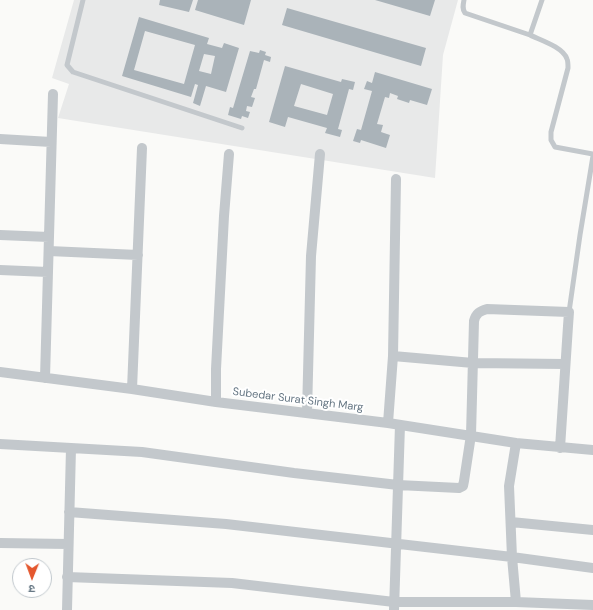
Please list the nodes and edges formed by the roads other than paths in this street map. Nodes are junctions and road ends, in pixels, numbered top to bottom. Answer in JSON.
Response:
{"nodes":[{"id":1,"x":83,"y":0,"type":"edge"},
{"id":2,"x":464,"y":0,"type":"edge"},
{"id":3,"x":542,"y":0,"type":"edge"},
{"id":4,"x":530,"y":35,"type":"junction"},
{"id":5,"x":53,"y":94,"type":"dead end"},
{"id":6,"x":242,"y":128,"type":"dead end"},
{"id":7,"x":0,"y":139,"type":"edge"},
{"id":8,"x":52,"y":142,"type":"junction"},
{"id":9,"x":142,"y":148,"type":"dead end"},
{"id":10,"x":230,"y":154,"type":"dead end"},
{"id":11,"x":320,"y":154,"type":"dead end"},
{"id":12,"x":593,"y":155,"type":"edge"},
{"id":13,"x":396,"y":179,"type":"dead end"},
{"id":14,"x":0,"y":235,"type":"edge"},
{"id":15,"x":49,"y":237,"type":"junction"},
{"id":16,"x":49,"y":251,"type":"junction"},
{"id":17,"x":138,"y":255,"type":"junction"},
{"id":18,"x":0,"y":270,"type":"edge"},
{"id":19,"x":48,"y":272,"type":"junction"},
{"id":20,"x":569,"y":312,"type":"junction"},
{"id":21,"x":394,"y":356,"type":"junction"},
{"id":22,"x":473,"y":363,"type":"junction"},
{"id":23,"x":565,"y":364,"type":"junction"},
{"id":24,"x":0,"y":372,"type":"edge"},
{"id":25,"x":45,"y":378,"type":"junction"},
{"id":26,"x":132,"y":389,"type":"junction"},
{"id":27,"x":216,"y":402,"type":"junction"},
{"id":28,"x":307,"y":413,"type":"junction"},
{"id":29,"x":388,"y":423,"type":"junction"},
{"id":30,"x":400,"y":425,"type":"junction"},
{"id":31,"x":471,"y":435,"type":"junction"},
{"id":32,"x":516,"y":443,"type":"junction"},
{"id":33,"x":0,"y":444,"type":"edge"},
{"id":34,"x":71,"y":448,"type":"junction"},
{"id":35,"x":560,"y":448,"type":"junction"},
{"id":36,"x":593,"y":450,"type":"edge"},
{"id":37,"x":398,"y":485,"type":"junction"},
{"id":38,"x":69,"y":512,"type":"junction"},
{"id":39,"x":511,"y":522,"type":"junction"},
{"id":40,"x":593,"y":530,"type":"edge"},
{"id":41,"x":0,"y":543,"type":"edge"},
{"id":42,"x":396,"y":543,"type":"junction"},
{"id":43,"x":68,"y":544,"type":"junction"},
{"id":44,"x":512,"y":557,"type":"junction"},
{"id":45,"x":593,"y":568,"type":"edge"},
{"id":46,"x":67,"y":577,"type":"junction"},
{"id":47,"x":516,"y":602,"type":"junction"},
{"id":48,"x":394,"y":606,"type":"edge"},
{"id":49,"x":593,"y":606,"type":"edge"},
{"id":50,"x":67,"y":610,"type":"edge"}],
"edges":[{"from":1,"to":6,"type":"lane"},
{"from":2,"to":4,"type":"lane"},
{"from":3,"to":4,"type":"lane"},
{"from":4,"to":12,"type":"lane"},
{"from":5,"to":8,"type":"street"},
{"from":7,"to":8,"type":"street"},
{"from":8,"to":15,"type":"street"},
{"from":9,"to":17,"type":"street"},
{"from":10,"to":27,"type":"street"},
{"from":11,"to":28,"type":"street"},
{"from":12,"to":20,"type":"lane"},
{"from":13,"to":21,"type":"street"},
{"from":14,"to":15,"type":"street"},
{"from":15,"to":16,"type":"street"},
{"from":16,"to":17,"type":"street"},
{"from":16,"to":19,"type":"street"},
{"from":17,"to":26,"type":"street"},
{"from":18,"to":19,"type":"street"},
{"from":19,"to":25,"type":"street"},
{"from":20,"to":22,"type":"street"},
{"from":20,"to":23,"type":"street"},
{"from":21,"to":22,"type":"street"},
{"from":21,"to":29,"type":"street"},
{"from":22,"to":23,"type":"street"},
{"from":22,"to":31,"type":"street"},
{"from":23,"to":35,"type":"street"},
{"from":24,"to":25,"type":"street","name":"Subedar Surat Singh Marg"},
{"from":25,"to":26,"type":"street","name":"Subedar Surat Singh Marg"},
{"from":26,"to":27,"type":"street","name":"Subedar Surat Singh Marg"},
{"from":27,"to":28,"type":"street","name":"Subedar Surat Singh Marg"},
{"from":28,"to":29,"type":"street","name":"Subedar Surat Singh Marg"},
{"from":29,"to":30,"type":"street","name":"Subedar Surat Singh Marg"},
{"from":30,"to":31,"type":"street","name":"Subedar Surat Singh Marg"},
{"from":30,"to":37,"type":"street"},
{"from":31,"to":32,"type":"street","name":"Subedar Surat Singh Marg"},
{"from":31,"to":37,"type":"street"},
{"from":32,"to":35,"type":"street","name":"Subedar Surat Singh Marg"},
{"from":32,"to":39,"type":"street"},
{"from":33,"to":34,"type":"street"},
{"from":34,"to":37,"type":"street"},
{"from":34,"to":38,"type":"street"},
{"from":35,"to":36,"type":"street","name":"Subedar Surat Singh Marg"},
{"from":37,"to":42,"type":"street"},
{"from":38,"to":42,"type":"street"},
{"from":38,"to":43,"type":"street"},
{"from":39,"to":40,"type":"street"},
{"from":39,"to":44,"type":"street"},
{"from":41,"to":43,"type":"street"},
{"from":42,"to":44,"type":"street"},
{"from":42,"to":48,"type":"street"},
{"from":43,"to":46,"type":"street"},
{"from":44,"to":45,"type":"street"},
{"from":44,"to":47,"type":"street"},
{"from":46,"to":48,"type":"street"},
{"from":46,"to":50,"type":"street"},
{"from":47,"to":48,"type":"street"},
{"from":47,"to":49,"type":"street"}]}
